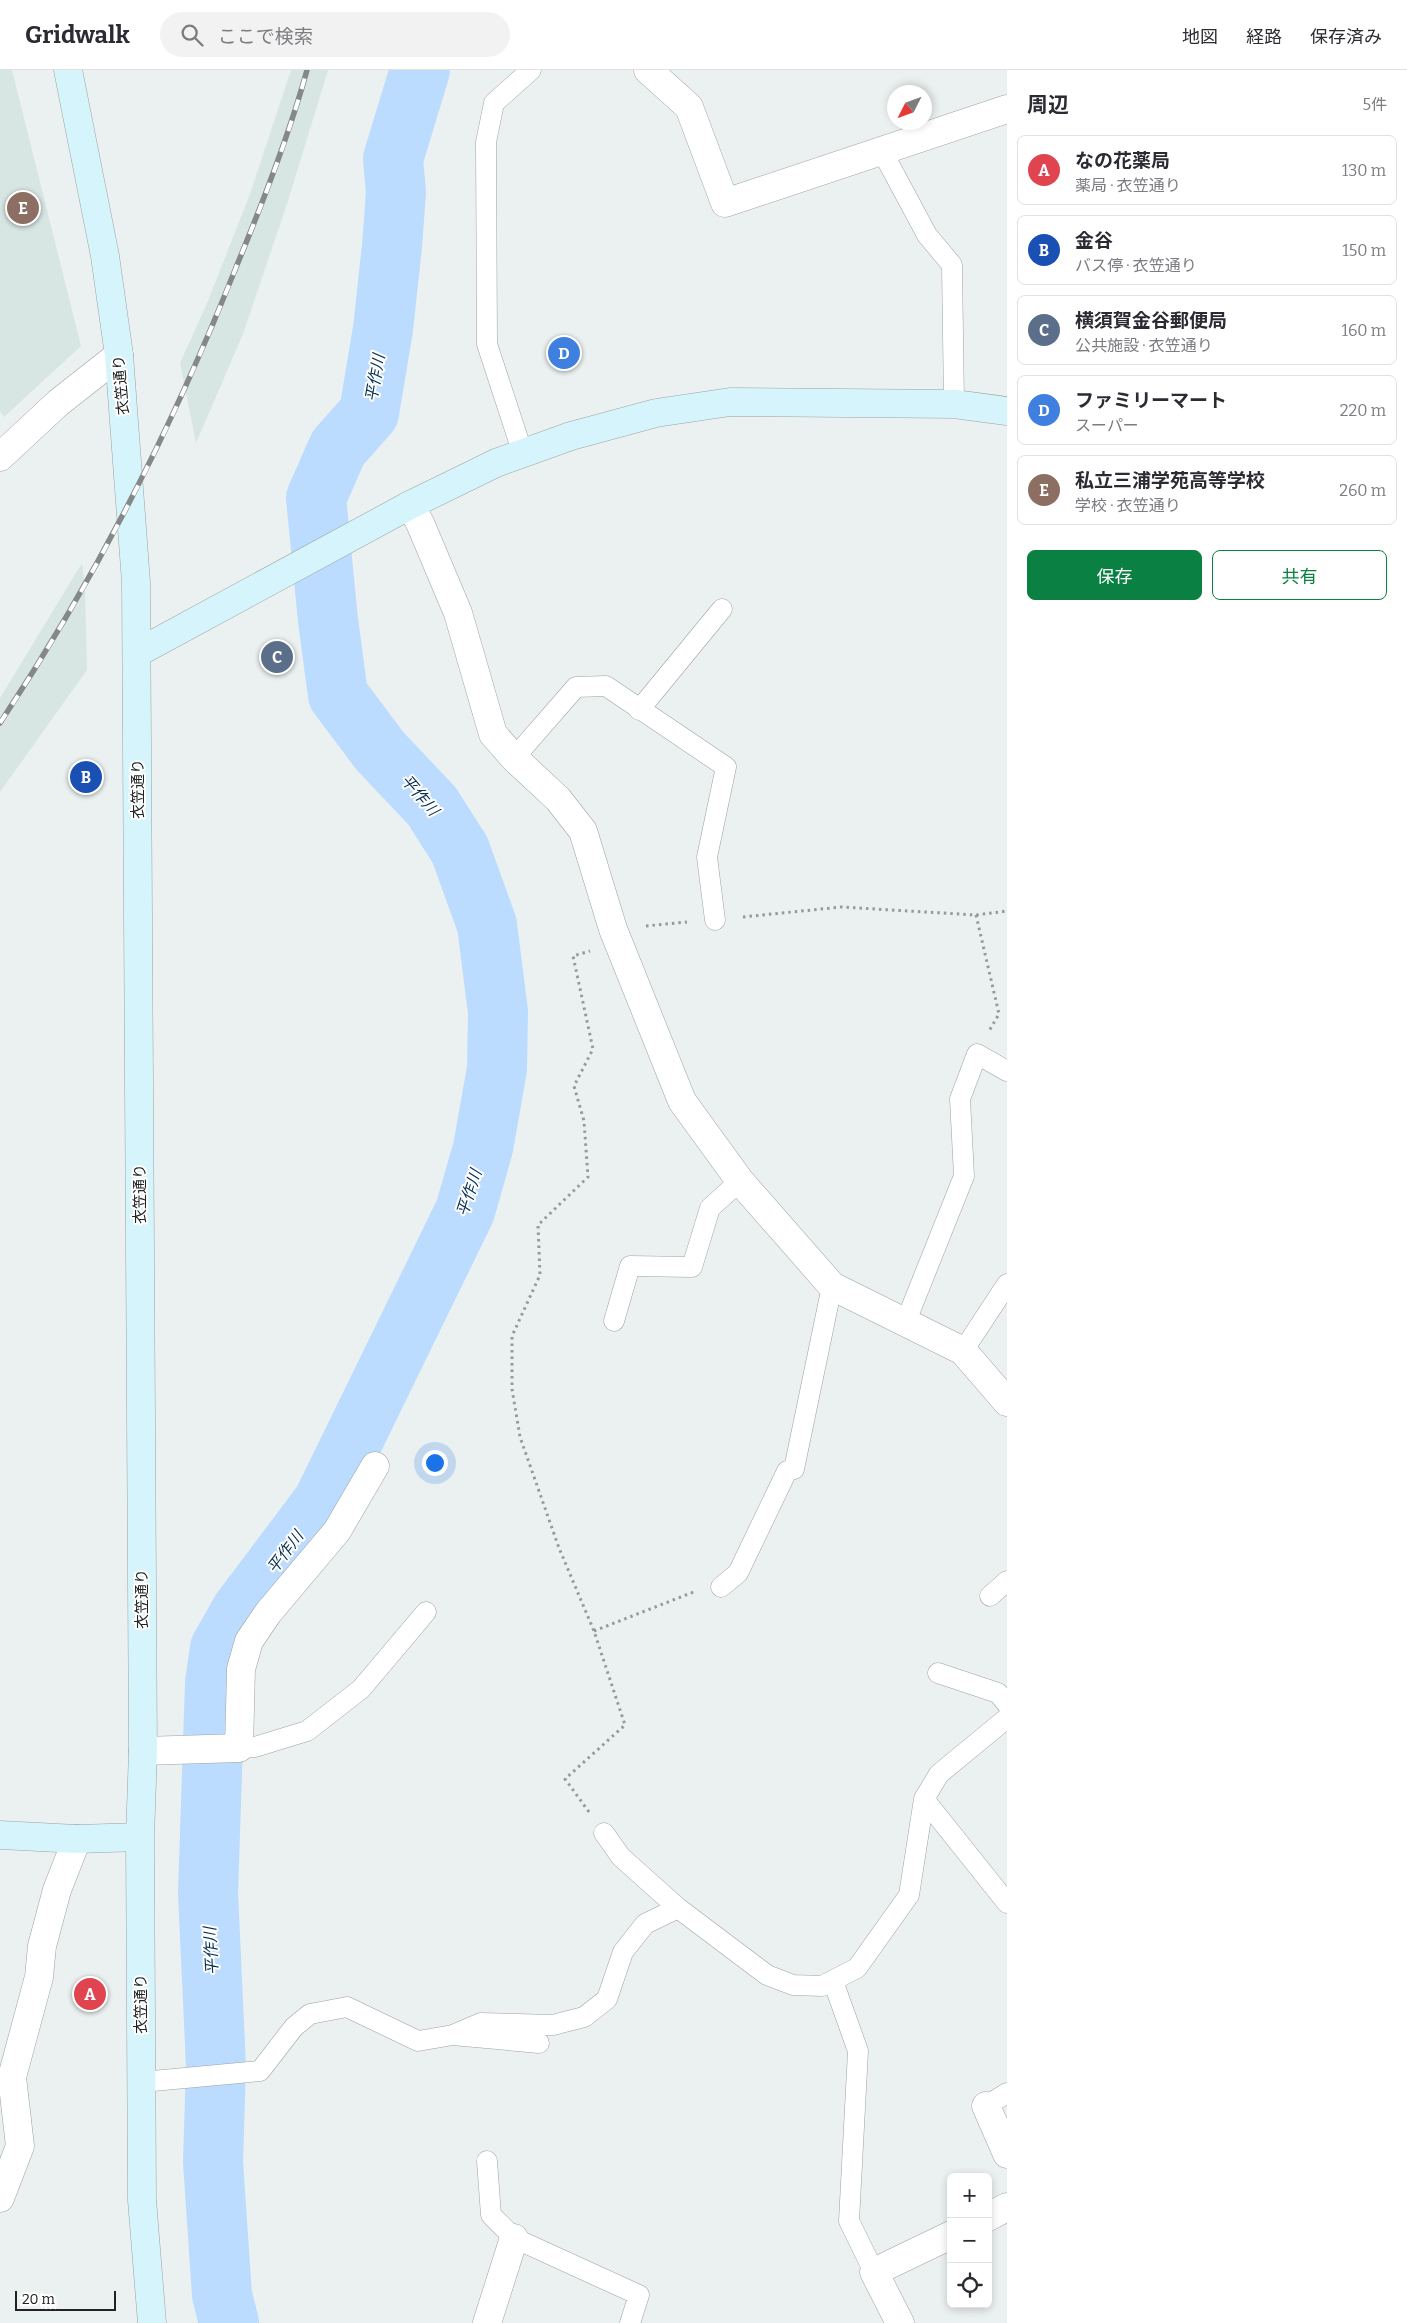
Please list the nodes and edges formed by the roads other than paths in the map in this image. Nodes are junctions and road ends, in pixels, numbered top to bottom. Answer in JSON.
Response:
{"nodes":[{"id":1,"x":68,"y":70,"type":"edge"},
{"id":2,"x":531,"y":70,"type":"edge"},
{"id":3,"x":648,"y":70,"type":"edge"},
{"id":4,"x":1007,"y":109,"type":"edge"},
{"id":5,"x":882,"y":151,"type":"junction"},
{"id":6,"x":119,"y":355,"type":"junction"},
{"id":7,"x":954,"y":404,"type":"junction"},
{"id":8,"x":1007,"y":411,"type":"edge"},
{"id":9,"x":523,"y":454,"type":"junction"},
{"id":10,"x":0,"y":457,"type":"edge"},
{"id":11,"x":410,"y":506,"type":"junction"},
{"id":12,"x":722,"y":609,"type":"dead end"},
{"id":13,"x":137,"y":652,"type":"junction"},
{"id":14,"x":639,"y":710,"type":"junction"},
{"id":15,"x":514,"y":758,"type":"junction"},
{"id":16,"x":715,"y":920,"type":"road end"},
{"id":17,"x":1007,"y":1072,"type":"edge"},
{"id":18,"x":740,"y":1181,"type":"junction"},
{"id":19,"x":1007,"y":1284,"type":"edge"},
{"id":20,"x":832,"y":1286,"type":"junction"},
{"id":21,"x":614,"y":1321,"type":"dead end"},
{"id":22,"x":906,"y":1321,"type":"junction"},
{"id":23,"x":963,"y":1350,"type":"junction"},
{"id":24,"x":1007,"y":1402,"type":"edge"},
{"id":25,"x":375,"y":1466,"type":"dead end"},
{"id":26,"x":1007,"y":1581,"type":"edge"},
{"id":27,"x":721,"y":1587,"type":"road end"},
{"id":28,"x":990,"y":1596,"type":"dead end"},
{"id":29,"x":426,"y":1612,"type":"dead end"},
{"id":30,"x":938,"y":1673,"type":"dead end"},
{"id":31,"x":1007,"y":1704,"type":"edge"},
{"id":32,"x":1007,"y":1718,"type":"edge"},
{"id":33,"x":239,"y":1748,"type":"junction"},
{"id":34,"x":143,"y":1751,"type":"junction"},
{"id":35,"x":924,"y":1799,"type":"junction"},
{"id":36,"x":604,"y":1833,"type":"road end"},
{"id":37,"x":0,"y":1835,"type":"edge"},
{"id":38,"x":140,"y":1837,"type":"junction"},
{"id":39,"x":77,"y":1839,"type":"junction"},
{"id":40,"x":1007,"y":1903,"type":"edge"},
{"id":41,"x":678,"y":1908,"type":"junction"},
{"id":42,"x":833,"y":1981,"type":"junction"},
{"id":43,"x":453,"y":2035,"type":"junction"},
{"id":44,"x":539,"y":2043,"type":"dead end"},
{"id":45,"x":142,"y":2082,"type":"junction"},
{"id":46,"x":997,"y":2100,"type":"edge"},
{"id":47,"x":1007,"y":2154,"type":"edge"},
{"id":48,"x":487,"y":2161,"type":"dead end"},
{"id":49,"x":0,"y":2198,"type":"edge"},
{"id":50,"x":1007,"y":2208,"type":"edge"},
{"id":51,"x":992,"y":2215,"type":"edge"},
{"id":52,"x":947,"y":2237,"type":"edge"},
{"id":53,"x":514,"y":2238,"type":"junction"},
{"id":54,"x":874,"y":2272,"type":"junction"},
{"id":55,"x":152,"y":2323,"type":"edge"},
{"id":56,"x":487,"y":2323,"type":"edge"},
{"id":57,"x":630,"y":2323,"type":"edge"},
{"id":58,"x":900,"y":2323,"type":"edge"}],
"edges":[{"from":1,"to":6,"type":"street","name":"衣笠通り"},
{"from":2,"to":9,"type":"lane"},
{"from":3,"to":5,"type":"street"},
{"from":4,"to":5,"type":"street"},
{"from":5,"to":7,"type":"lane"},
{"from":6,"to":10,"type":"street"},
{"from":6,"to":13,"type":"street","name":"衣笠通り"},
{"from":7,"to":8,"type":"street"},
{"from":7,"to":9,"type":"street"},
{"from":9,"to":11,"type":"street"},
{"from":11,"to":13,"type":"street"},
{"from":11,"to":15,"type":"street"},
{"from":12,"to":14,"type":"lane"},
{"from":13,"to":34,"type":"street","name":"衣笠通り"},
{"from":14,"to":15,"type":"lane"},
{"from":14,"to":16,"type":"lane"},
{"from":15,"to":18,"type":"street"},
{"from":17,"to":22,"type":"lane"},
{"from":18,"to":20,"type":"street"},
{"from":18,"to":21,"type":"lane"},
{"from":19,"to":23,"type":"lane"},
{"from":20,"to":22,"type":"street"},
{"from":20,"to":27,"type":"lane"},
{"from":22,"to":23,"type":"street"},
{"from":23,"to":24,"type":"street"},
{"from":25,"to":33,"type":"street"},
{"from":26,"to":28,"type":"lane"},
{"from":29,"to":33,"type":"lane"},
{"from":30,"to":31,"type":"lane"},
{"from":32,"to":35,"type":"lane"},
{"from":33,"to":34,"type":"street"},
{"from":34,"to":38,"type":"street","name":"衣笠通り"},
{"from":35,"to":40,"type":"lane"},
{"from":35,"to":42,"type":"lane"},
{"from":36,"to":41,"type":"lane"},
{"from":37,"to":39,"type":"street"},
{"from":38,"to":39,"type":"street"},
{"from":38,"to":45,"type":"street","name":"衣笠通り"},
{"from":39,"to":49,"type":"street"},
{"from":41,"to":42,"type":"lane"},
{"from":41,"to":43,"type":"lane"},
{"from":42,"to":54,"type":"lane"},
{"from":43,"to":44,"type":"lane"},
{"from":43,"to":45,"type":"lane"},
{"from":45,"to":55,"type":"street","name":"衣笠通り"},
{"from":46,"to":47,"type":"street"},
{"from":48,"to":53,"type":"lane"},
{"from":50,"to":51,"type":"street"},
{"from":52,"to":54,"type":"street"},
{"from":53,"to":56,"type":"street"},
{"from":53,"to":57,"type":"lane"},
{"from":54,"to":58,"type":"street"}]}
